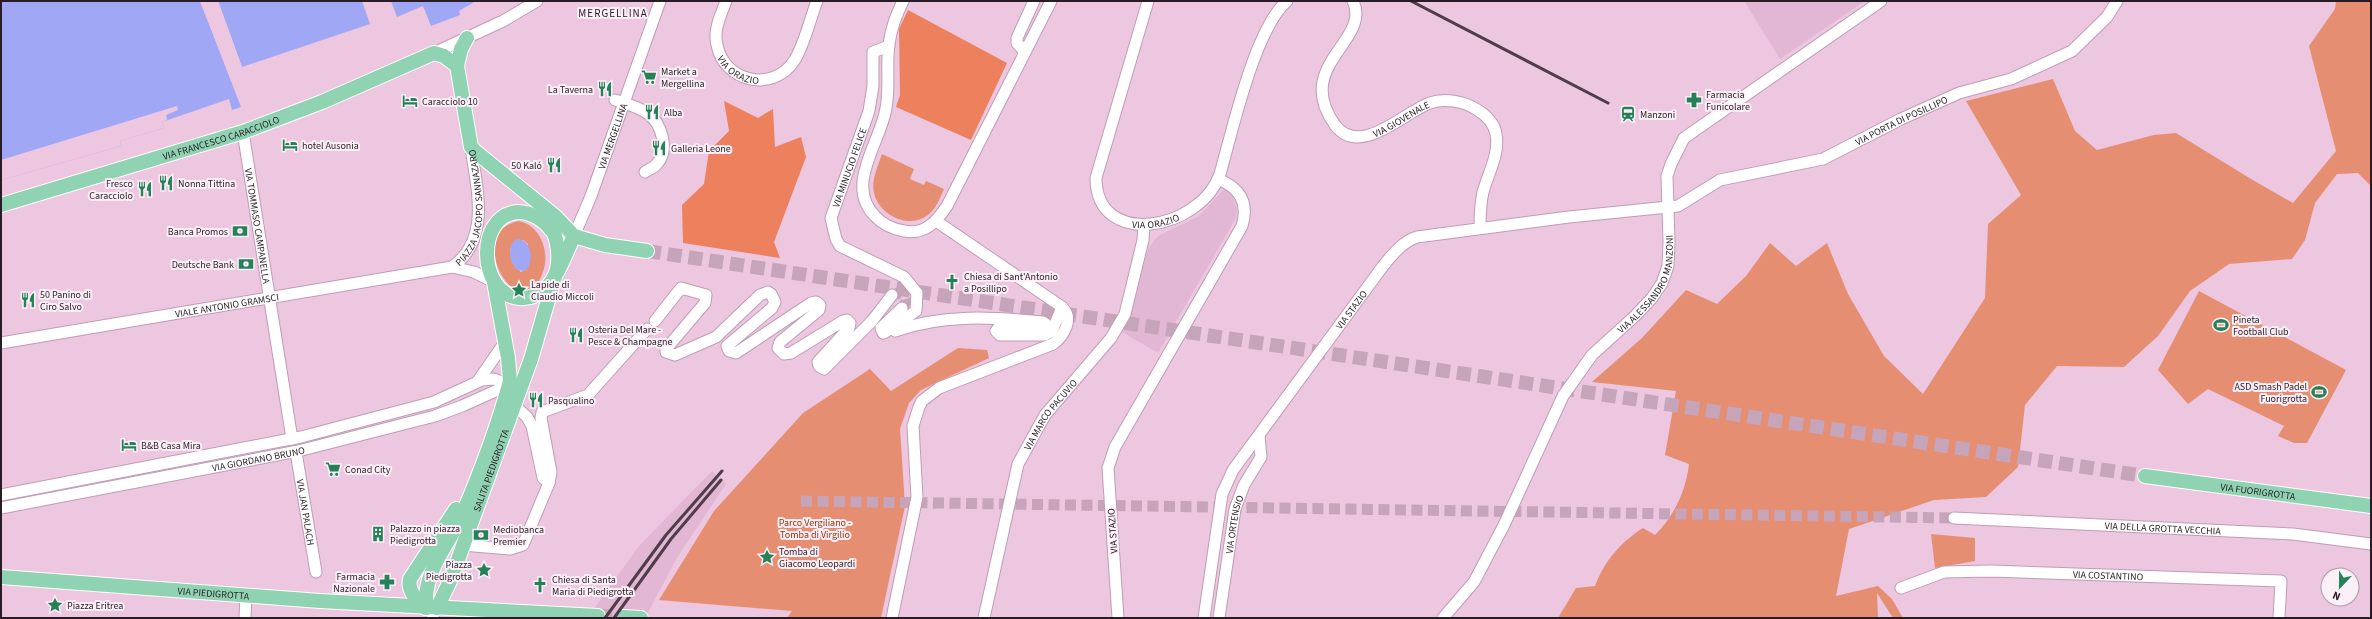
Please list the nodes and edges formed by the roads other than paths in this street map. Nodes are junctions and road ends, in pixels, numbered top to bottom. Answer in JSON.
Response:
{"nodes":[{"id":1,"x":536,"y":1,"type":"edge"},
{"id":2,"x":660,"y":1,"type":"edge"},
{"id":3,"x":726,"y":1,"type":"edge"},
{"id":4,"x":817,"y":1,"type":"edge"},
{"id":5,"x":903,"y":1,"type":"edge"},
{"id":6,"x":1034,"y":1,"type":"edge"},
{"id":7,"x":1051,"y":1,"type":"edge"},
{"id":8,"x":1148,"y":1,"type":"edge"},
{"id":9,"x":1287,"y":1,"type":"edge"},
{"id":10,"x":1353,"y":1,"type":"edge"},
{"id":11,"x":1881,"y":1,"type":"edge"},
{"id":12,"x":2117,"y":1,"type":"edge"},
{"id":13,"x":468,"y":38,"type":"junction"},
{"id":14,"x":889,"y":46,"type":"junction"},
{"id":15,"x":1025,"y":52,"type":"junction"},
{"id":16,"x":439,"y":55,"type":"junction"},
{"id":17,"x":457,"y":66,"type":"junction"},
{"id":18,"x":620,"y":102,"type":"junction"},
{"id":19,"x":243,"y":132,"type":"junction"},
{"id":20,"x":471,"y":147,"type":"junction"},
{"id":21,"x":645,"y":172,"type":"dead end"},
{"id":22,"x":1218,"y":179,"type":"junction"},
{"id":23,"x":1,"y":205,"type":"edge"},
{"id":24,"x":545,"y":207,"type":"junction"},
{"id":25,"x":1667,"y":207,"type":"junction"},
{"id":26,"x":519,"y":212,"type":"junction"},
{"id":27,"x":936,"y":220,"type":"junction"},
{"id":28,"x":1144,"y":225,"type":"junction"},
{"id":29,"x":1480,"y":228,"type":"junction"},
{"id":30,"x":553,"y":233,"type":"junction"},
{"id":31,"x":574,"y":236,"type":"junction"},
{"id":32,"x":647,"y":251,"type":"tunnel mouth"},
{"id":33,"x":452,"y":267,"type":"junction"},
{"id":34,"x":558,"y":269,"type":"junction"},
{"id":35,"x":494,"y":282,"type":"junction"},
{"id":36,"x":892,"y":295,"type":"dead end"},
{"id":37,"x":270,"y":298,"type":"junction"},
{"id":38,"x":1062,"y":307,"type":"junction"},
{"id":39,"x":902,"y":308,"type":"dead end"},
{"id":40,"x":884,"y":333,"type":"junction"},
{"id":41,"x":505,"y":342,"type":"junction"},
{"id":42,"x":1,"y":343,"type":"edge"},
{"id":43,"x":478,"y":381,"type":"junction"},
{"id":44,"x":512,"y":394,"type":"junction"},
{"id":45,"x":1259,"y":436,"type":"junction"},
{"id":46,"x":292,"y":439,"type":"junction"},
{"id":47,"x":296,"y":452,"type":"junction"},
{"id":48,"x":478,"y":474,"type":"junction"},
{"id":49,"x":2145,"y":476,"type":"tunnel mouth"},
{"id":50,"x":549,"y":483,"type":"junction"},
{"id":51,"x":1,"y":495,"type":"edge"},
{"id":52,"x":2371,"y":506,"type":"edge"},
{"id":53,"x":1,"y":508,"type":"edge"},
{"id":54,"x":1954,"y":518,"type":"tunnel mouth"},
{"id":55,"x":2371,"y":544,"type":"edge"},
{"id":56,"x":462,"y":545,"type":"junction"},
{"id":57,"x":438,"y":557,"type":"junction"},
{"id":58,"x":455,"y":569,"type":"junction"},
{"id":59,"x":316,"y":572,"type":"dead end"},
{"id":60,"x":1,"y":577,"type":"edge"},
{"id":61,"x":1901,"y":588,"type":"dead end"},
{"id":62,"x":246,"y":595,"type":"junction"},
{"id":63,"x":492,"y":609,"type":"junction"},
{"id":64,"x":431,"y":613,"type":"edge"},
{"id":65,"x":598,"y":616,"type":"dead end"},
{"id":66,"x":623,"y":617,"type":"edge"},
{"id":67,"x":245,"y":618,"type":"edge"},
{"id":68,"x":461,"y":618,"type":"edge"},
{"id":69,"x":641,"y":618,"type":"edge"},
{"id":70,"x":892,"y":618,"type":"edge"},
{"id":71,"x":984,"y":618,"type":"edge"},
{"id":72,"x":1118,"y":618,"type":"edge"},
{"id":73,"x":1204,"y":618,"type":"edge"},
{"id":74,"x":1219,"y":618,"type":"edge"},
{"id":75,"x":1443,"y":618,"type":"edge"},
{"id":76,"x":2279,"y":618,"type":"edge"}],
"edges":[{"from":1,"to":13,"type":"street","name":"VIA FRANCESCO CARACCIOLO"},
{"from":2,"to":18,"type":"street","name":"VIA MERGELLINA"},
{"from":3,"to":4,"type":"street","name":"VIA ORAZIO"},
{"from":5,"to":14,"type":"street"},
{"from":6,"to":15,"type":"street"},
{"from":7,"to":15,"type":"street"},
{"from":8,"to":28,"type":"street","name":"VIA ORAZIO"},
{"from":9,"to":22,"type":"street","name":"VIA ORAZIO"},
{"from":10,"to":29,"type":"street","name":"VIA GIOVENALE"},
{"from":11,"to":25,"type":"street","name":"VIA ALESSANDRO MANZONI"},
{"from":12,"to":25,"type":"street","name":"VIA PORTA DI POSILLIPO"},
{"from":13,"to":16,"type":"street","name":"VIA FRANCESCO CARACCIOLO"},
{"from":13,"to":17,"type":"main road"},
{"from":14,"to":27,"type":"street"},
{"from":14,"to":40,"type":"street","name":"VIA MINUCIO FELICE"},
{"from":15,"to":27,"type":"street"},
{"from":16,"to":17,"type":"main road"},
{"from":16,"to":19,"type":"main road","name":"VIA FRANCESCO CARACCIOLO"},
{"from":17,"to":20,"type":"main road"},
{"from":18,"to":21,"type":"street"},
{"from":18,"to":31,"type":"street","name":"VIA MERGELLINA"},
{"from":19,"to":23,"type":"main road","name":"VIA FRANCESCO CARACCIOLO"},
{"from":19,"to":37,"type":"street","name":"VIA TOMMASO CAMPANELLA"},
{"from":20,"to":24,"type":"main road","name":"PIAZZA JACOPO SANNAZARO"},
{"from":20,"to":33,"type":"street","name":"PIAZZA JACOPO SANNAZARO"},
{"from":22,"to":28,"type":"street","name":"VIA ORAZIO"},
{"from":22,"to":72,"type":"street","name":"VIA STAZIO"},
{"from":24,"to":26,"type":"main road"},
{"from":24,"to":30,"type":"main road"},
{"from":24,"to":31,"type":"main road","name":"PIAZZA JACOPO SANNAZARO"},
{"from":25,"to":29,"type":"street","name":"VIA STAZIO"},
{"from":25,"to":75,"type":"street","name":"VIA ALESSANDRO MANZONI"},
{"from":26,"to":30,"type":"main road"},
{"from":26,"to":35,"type":"main road"},
{"from":27,"to":38,"type":"street"},
{"from":28,"to":71,"type":"street","name":"VIA MARCO PACUVIO"},
{"from":29,"to":45,"type":"street","name":"VIA STAZIO"},
{"from":30,"to":34,"type":"main road"},
{"from":31,"to":32,"type":"main road"},
{"from":31,"to":34,"type":"main road","name":"VIA MERGELLINA"},
{"from":33,"to":35,"type":"street","name":"PIAZZA JACOPO SANNAZARO"},
{"from":33,"to":37,"type":"street","name":"VIALE ANTONIO GRAMSCI"},
{"from":34,"to":35,"type":"main road","name":"PIAZZA JACOPO SANNAZARO"},
{"from":34,"to":44,"type":"main road"},
{"from":35,"to":41,"type":"main road"},
{"from":36,"to":50,"type":"street"},
{"from":37,"to":42,"type":"street","name":"VIALE ANTONIO GRAMSCI"},
{"from":37,"to":46,"type":"street","name":"VIA TOMMASO CAMPANELLA"},
{"from":38,"to":40,"type":"street"},
{"from":38,"to":70,"type":"street"},
{"from":39,"to":40,"type":"street"},
{"from":41,"to":43,"type":"street"},
{"from":41,"to":44,"type":"main road"},
{"from":43,"to":44,"type":"street"},
{"from":43,"to":46,"type":"street"},
{"from":44,"to":47,"type":"street","name":"VIA GIORDANO BRUNO"},
{"from":44,"to":48,"type":"main road","name":"SALITA PIEDIGROTTA"},
{"from":44,"to":50,"type":"street"},
{"from":44,"to":56,"type":"main road","name":"SALITA PIEDIGROTTA"},
{"from":45,"to":73,"type":"street","name":"VIA STAZIO"},
{"from":45,"to":74,"type":"street","name":"VIA ORTENSIO"},
{"from":46,"to":51,"type":"street"},
{"from":47,"to":53,"type":"street","name":"VIA GIORDANO BRUNO"},
{"from":47,"to":59,"type":"street","name":"VIA JAN PALACH"},
{"from":48,"to":57,"type":"main road","name":"SALITA PIEDIGROTTA"},
{"from":48,"to":64,"type":"main road","name":"SALITA PIEDIGROTTA"},
{"from":49,"to":52,"type":"main road","name":"VIA FUORIGROTTA"},
{"from":50,"to":56,"type":"street"},
{"from":54,"to":55,"type":"street","name":"VIA DELLA GROTTA VECCHIA"},
{"from":56,"to":58,"type":"main road"},
{"from":57,"to":58,"type":"main road"},
{"from":57,"to":64,"type":"main road","name":"SALITA PIEDIGROTTA"},
{"from":58,"to":64,"type":"main road"},
{"from":60,"to":62,"type":"main road","name":"VIA PIEDIGROTTA"},
{"from":61,"to":76,"type":"street","name":"VIA COSTANTINO"},
{"from":62,"to":64,"type":"main road","name":"VIA PIEDIGROTTA"},
{"from":62,"to":67,"type":"street"},
{"from":63,"to":64,"type":"main road","name":"VIA PIEDIGROTTA"},
{"from":63,"to":65,"type":"main road","name":"VIA PIEDIGROTTA"},
{"from":63,"to":68,"type":"main road"},
{"from":66,"to":69,"type":"main road"}]}
